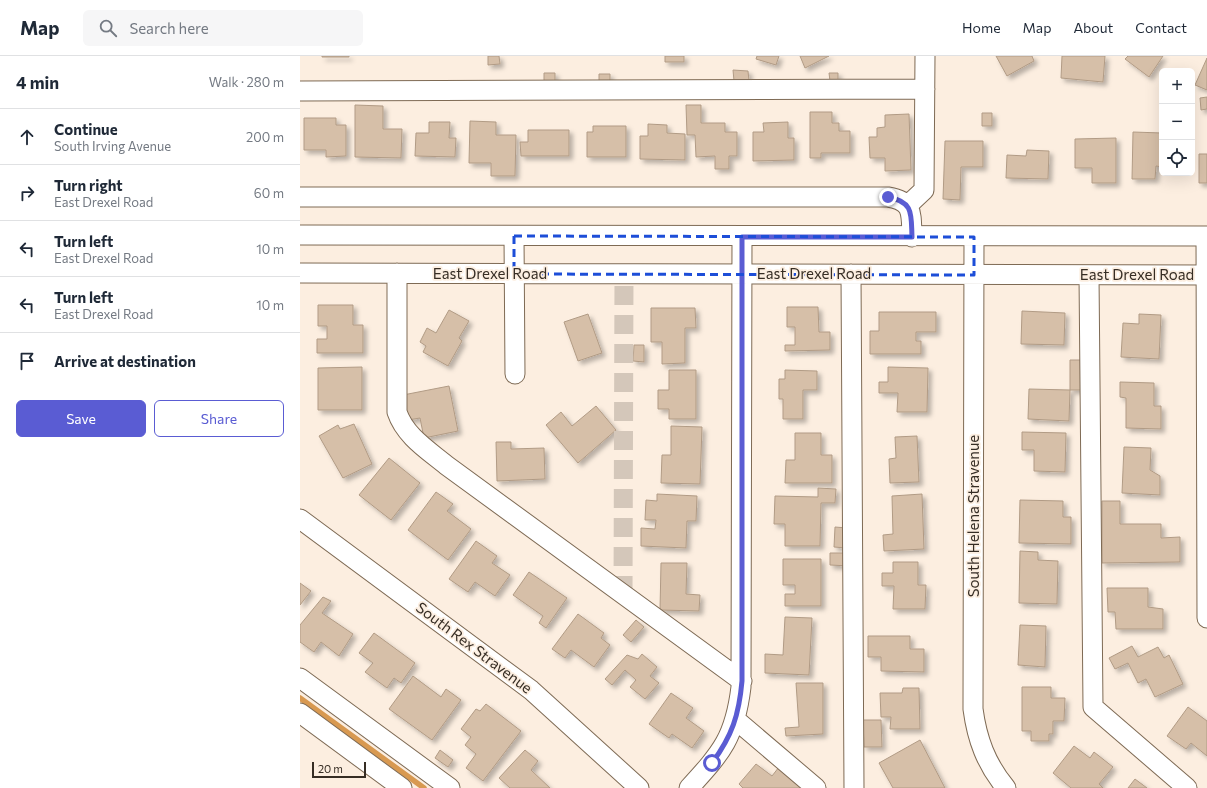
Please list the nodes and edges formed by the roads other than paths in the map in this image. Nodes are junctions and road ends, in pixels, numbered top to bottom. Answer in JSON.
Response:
{"nodes":[{"id":1,"x":925,"y":56,"type":"edge"},
{"id":2,"x":925,"y":89,"type":"junction"},
{"id":3,"x":300,"y":91,"type":"edge"},
{"id":4,"x":300,"y":197,"type":"edge"},
{"id":5,"x":908,"y":206,"type":"junction"},
{"id":6,"x":300,"y":235,"type":"edge"},
{"id":7,"x":514,"y":236,"type":"junction"},
{"id":8,"x":1207,"y":236,"type":"edge"},
{"id":9,"x":742,"y":237,"type":"junction"},
{"id":10,"x":912,"y":237,"type":"junction"},
{"id":11,"x":974,"y":237,"type":"junction"},
{"id":12,"x":300,"y":273,"type":"edge"},
{"id":13,"x":397,"y":273,"type":"junction"},
{"id":14,"x":514,"y":274,"type":"junction"},
{"id":15,"x":742,"y":274,"type":"junction"},
{"id":16,"x":851,"y":274,"type":"junction"},
{"id":17,"x":974,"y":274,"type":"junction"},
{"id":18,"x":1089,"y":274,"type":"junction"},
{"id":19,"x":1207,"y":275,"type":"edge"},
{"id":20,"x":515,"y":374,"type":"dead end"},
{"id":21,"x":300,"y":519,"type":"edge"},
{"id":22,"x":1207,"y":618,"type":"edge"},
{"id":23,"x":300,"y":678,"type":"edge"},
{"id":24,"x":742,"y":681,"type":"junction"},
{"id":25,"x":300,"y":714,"type":"edge"},
{"id":26,"x":736,"y":720,"type":"junction"},
{"id":27,"x":402,"y":788,"type":"edge"},
{"id":28,"x":450,"y":788,"type":"edge"},
{"id":29,"x":639,"y":788,"type":"edge"},
{"id":30,"x":689,"y":788,"type":"edge"},
{"id":31,"x":816,"y":788,"type":"edge"},
{"id":32,"x":854,"y":788,"type":"edge"},
{"id":33,"x":1006,"y":788,"type":"edge"},
{"id":34,"x":1187,"y":788,"type":"edge"}],
"edges":[{"from":1,"to":2,"type":"street"},
{"from":2,"to":3,"type":"street"},
{"from":2,"to":5,"type":"street"},
{"from":4,"to":5,"type":"street"},
{"from":5,"to":10,"type":"street"},
{"from":6,"to":7,"type":"street"},
{"from":7,"to":9,"type":"street"},
{"from":7,"to":14,"type":"street"},
{"from":8,"to":11,"type":"street"},
{"from":8,"to":19,"type":"street"},
{"from":9,"to":10,"type":"street"},
{"from":9,"to":15,"type":"street"},
{"from":10,"to":11,"type":"street"},
{"from":11,"to":17,"type":"street","name":"South Helena Stravenue"},
{"from":12,"to":13,"type":"street","name":"East Drexel Road"},
{"from":13,"to":14,"type":"street","name":"East Drexel Road"},
{"from":13,"to":24,"type":"street"},
{"from":14,"to":15,"type":"street","name":"East Drexel Road"},
{"from":14,"to":20,"type":"street"},
{"from":15,"to":16,"type":"street","name":"East Drexel Road"},
{"from":15,"to":24,"type":"street"},
{"from":16,"to":17,"type":"street","name":"East Drexel Road"},
{"from":16,"to":32,"type":"street"},
{"from":17,"to":18,"type":"street","name":"East Drexel Road"},
{"from":17,"to":33,"type":"street","name":"South Helena Stravenue"},
{"from":18,"to":19,"type":"street","name":"East Drexel Road"},
{"from":18,"to":34,"type":"street"},
{"from":19,"to":22,"type":"street"},
{"from":21,"to":29,"type":"street","name":"South Rex Stravenue"},
{"from":23,"to":28,"type":"street"},
{"from":24,"to":26,"type":"street"},
{"from":25,"to":27,"type":"street"},
{"from":26,"to":30,"type":"street"},
{"from":26,"to":31,"type":"street"}]}
